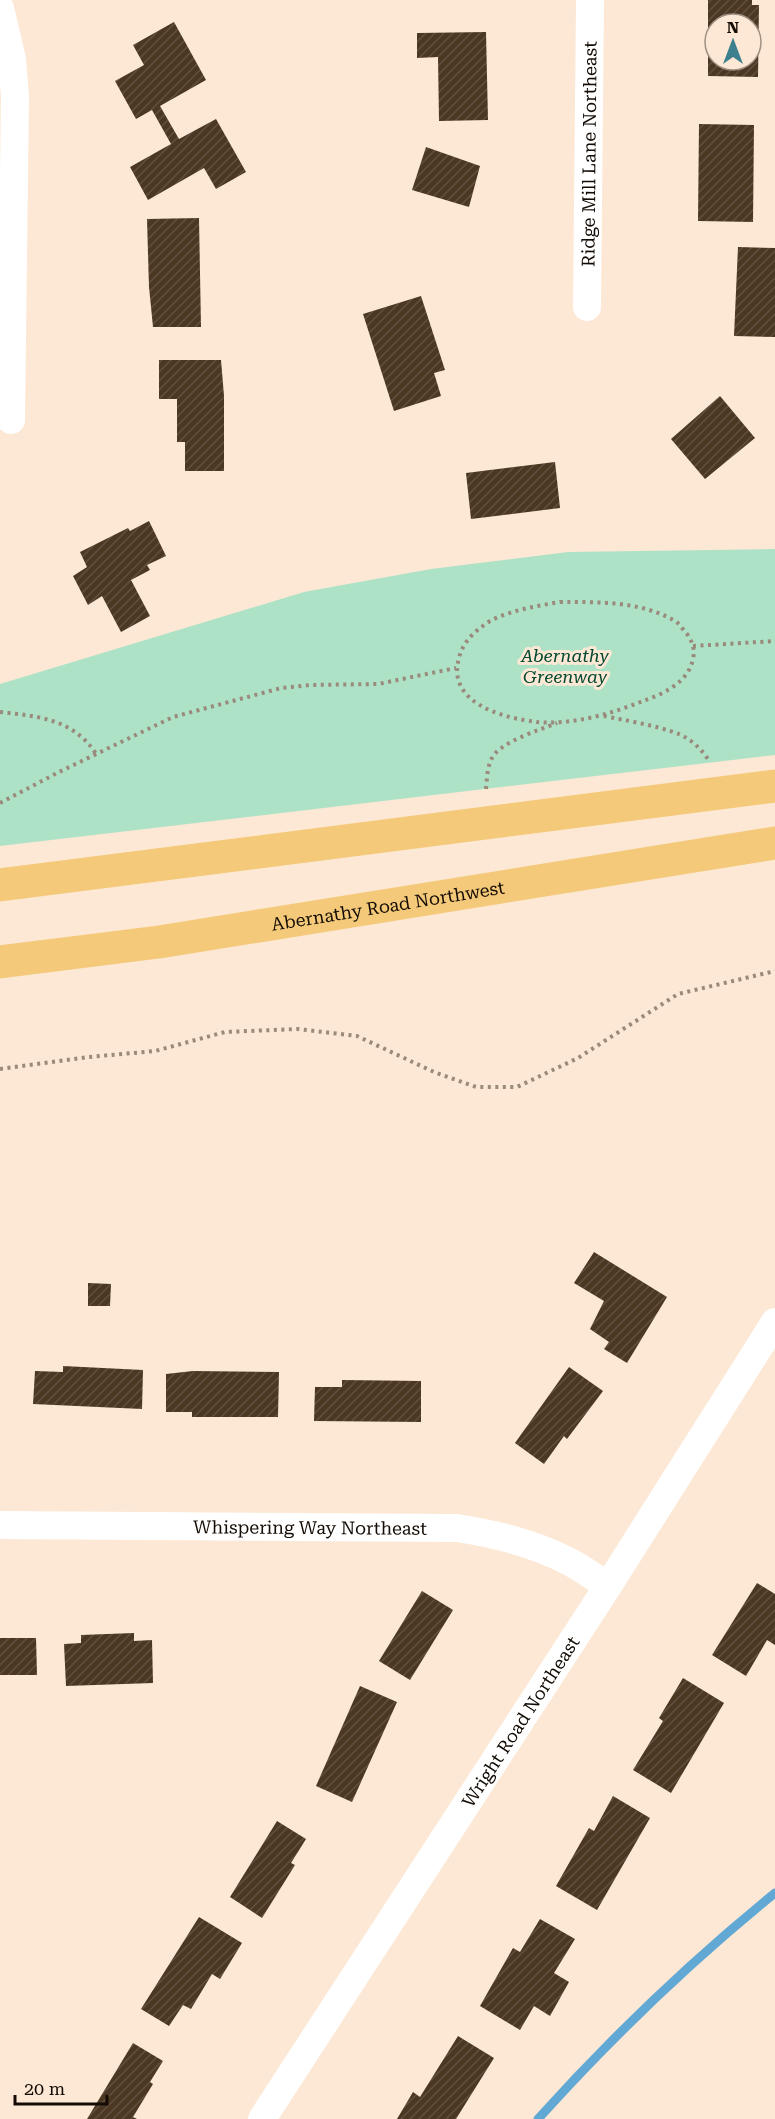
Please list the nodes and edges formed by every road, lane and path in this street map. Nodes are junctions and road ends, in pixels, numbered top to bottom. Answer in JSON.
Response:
{"nodes":[{"id":1,"x":590,"y":0,"type":"edge"},
{"id":2,"x":0,"y":9,"type":"edge"},
{"id":3,"x":587,"y":307,"type":"dead end"},
{"id":4,"x":11,"y":420,"type":"dead end"},
{"id":5,"x":775,"y":641,"type":"edge"},
{"id":6,"x":693,"y":646,"type":"junction"},
{"id":7,"x":456,"y":668,"type":"junction"},
{"id":8,"x":0,"y":712,"type":"edge"},
{"id":9,"x":601,"y":716,"type":"junction"},
{"id":10,"x":560,"y":722,"type":"junction"},
{"id":11,"x":96,"y":754,"type":"junction"},
{"id":12,"x":708,"y":759,"type":"dead end"},
{"id":13,"x":775,"y":786,"type":"edge"},
{"id":14,"x":486,"y":789,"type":"dead end"},
{"id":15,"x":0,"y":803,"type":"edge"},
{"id":16,"x":775,"y":843,"type":"edge"},
{"id":17,"x":0,"y":885,"type":"edge"},
{"id":18,"x":0,"y":962,"type":"edge"},
{"id":19,"x":775,"y":971,"type":"edge"},
{"id":20,"x":0,"y":1069,"type":"edge"},
{"id":21,"x":775,"y":1322,"type":"edge"},
{"id":22,"x":0,"y":1525,"type":"edge"},
{"id":23,"x":608,"y":1586,"type":"junction"},
{"id":24,"x":262,"y":2119,"type":"edge"}],
"edges":[{"from":1,"to":3,"type":"street","name":"Ridge Mill Lane Northeast"},
{"from":2,"to":4,"type":"street"},
{"from":5,"to":6,"type":"path"},
{"from":6,"to":7,"type":"path"},
{"from":6,"to":9,"type":"path"},
{"from":7,"to":10,"type":"path"},
{"from":7,"to":11,"type":"path"},
{"from":8,"to":11,"type":"path"},
{"from":9,"to":10,"type":"path"},
{"from":9,"to":12,"type":"path"},
{"from":10,"to":14,"type":"path"},
{"from":11,"to":15,"type":"path"},
{"from":13,"to":17,"type":"main road"},
{"from":16,"to":18,"type":"main road","name":"Abernathy Road Northwest"},
{"from":19,"to":20,"type":"path"},
{"from":21,"to":23,"type":"street","name":"Wright Road Northeast"},
{"from":22,"to":23,"type":"street","name":"Whispering Way Northeast"},
{"from":23,"to":24,"type":"street","name":"Wright Road Northeast"}]}
